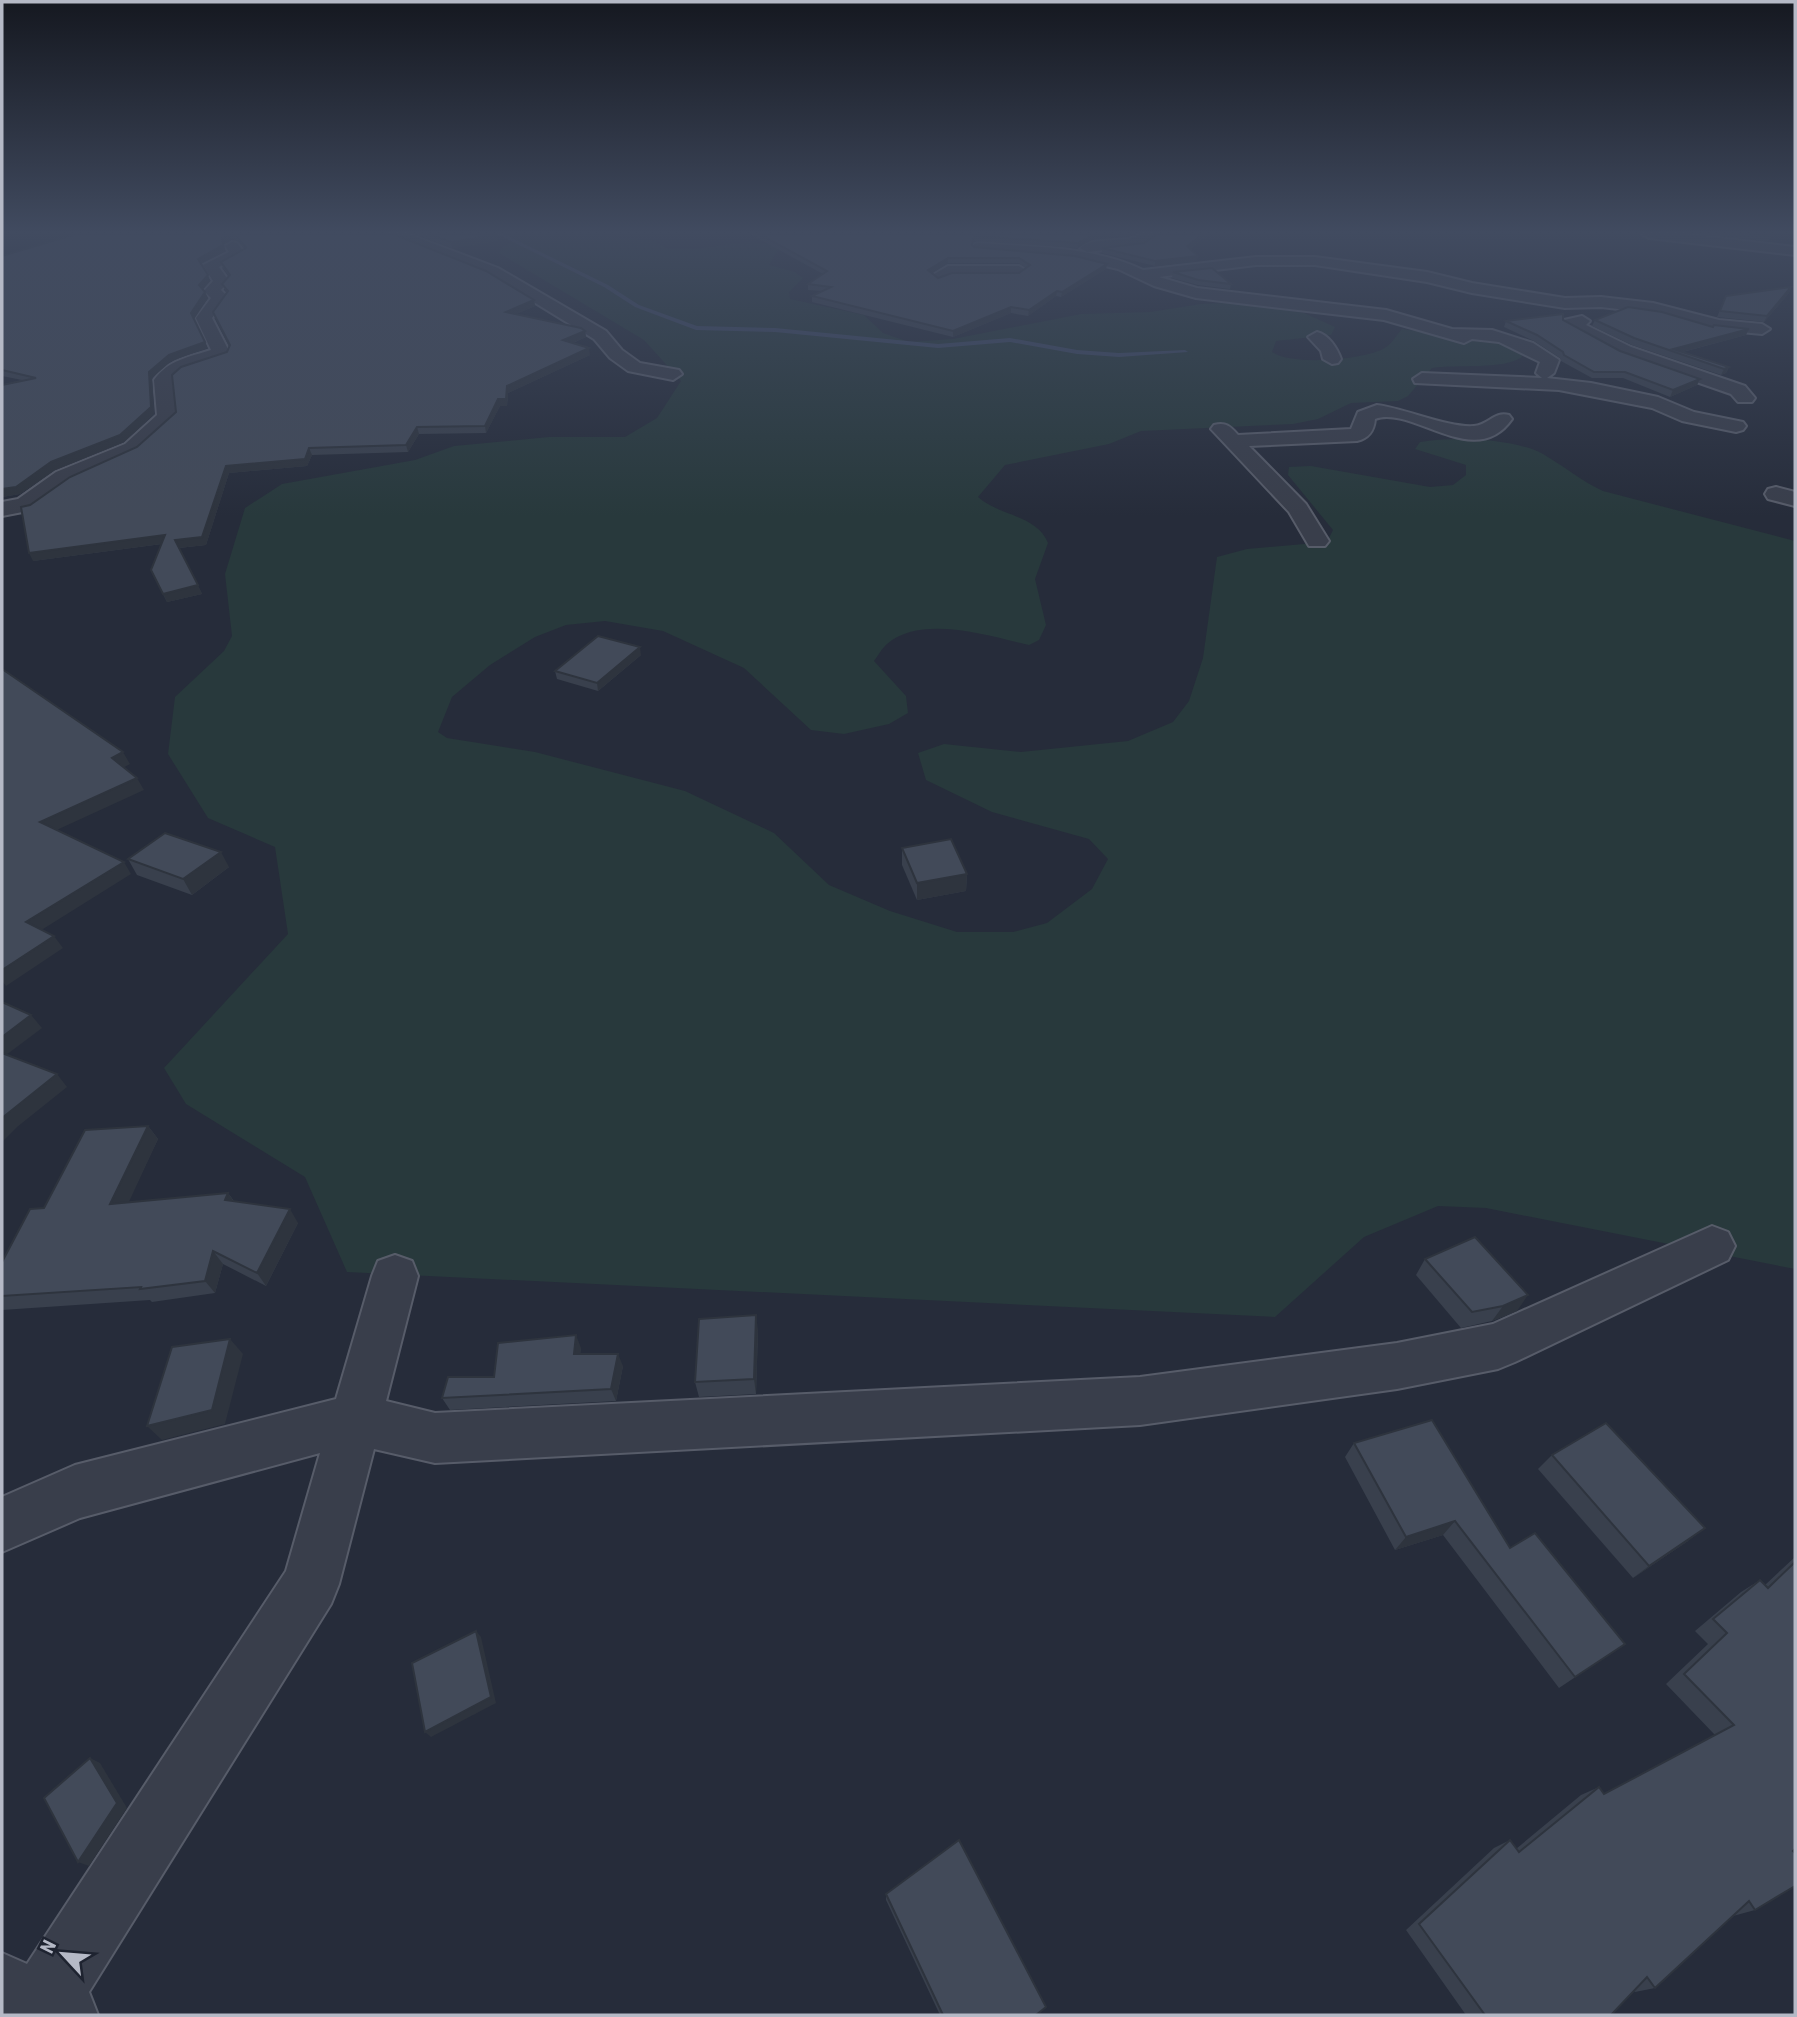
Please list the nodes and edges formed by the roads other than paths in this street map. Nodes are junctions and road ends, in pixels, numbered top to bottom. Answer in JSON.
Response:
{"nodes":[{"id":1,"x":209,"y":328,"type":"edge"},
{"id":2,"x":589,"y":328,"type":"edge"},
{"id":3,"x":1431,"y":328,"type":"edge"},
{"id":4,"x":1574,"y":328,"type":"edge"},
{"id":5,"x":1753,"y":328,"type":"edge"},
{"id":6,"x":1762,"y":329,"type":"edge"},
{"id":7,"x":1317,"y":337,"type":"dead end"},
{"id":8,"x":1332,"y":359,"type":"dead end"},
{"id":9,"x":1524,"y":365,"type":"dead end"},
{"id":10,"x":1545,"y":373,"type":"junction"},
{"id":11,"x":673,"y":374,"type":"dead end"},
{"id":12,"x":1572,"y":386,"type":"junction"},
{"id":13,"x":1486,"y":398,"type":"dead end"},
{"id":14,"x":1658,"y":403,"type":"junction"},
{"id":15,"x":1502,"y":419,"type":"dead end"},
{"id":16,"x":1736,"y":426,"type":"dead end"},
{"id":17,"x":2,"y":509,"type":"edge"},
{"id":18,"x":1317,"y":541,"type":"dead end"},
{"id":19,"x":1712,"y":1246,"type":"dead end"},
{"id":20,"x":395,"y":1276,"type":"dead end"},
{"id":21,"x":355,"y":1419,"type":"junction"},
{"id":22,"x":2,"y":1525,"type":"edge"},
{"id":23,"x":36,"y":2003,"type":"edge"}],
"edges":[{"from":1,"to":17,"type":"street"},
{"from":2,"to":11,"type":"street"},
{"from":3,"to":10,"type":"street"},
{"from":4,"to":14,"type":"street"},
{"from":5,"to":6,"type":"street"},
{"from":7,"to":8,"type":"street"},
{"from":9,"to":10,"type":"street"},
{"from":10,"to":12,"type":"street"},
{"from":12,"to":13,"type":"street"},
{"from":12,"to":14,"type":"street"},
{"from":14,"to":16,"type":"street"},
{"from":15,"to":18,"type":"street"},
{"from":19,"to":21,"type":"street"},
{"from":20,"to":21,"type":"street"},
{"from":21,"to":22,"type":"street"},
{"from":21,"to":23,"type":"street"}]}
